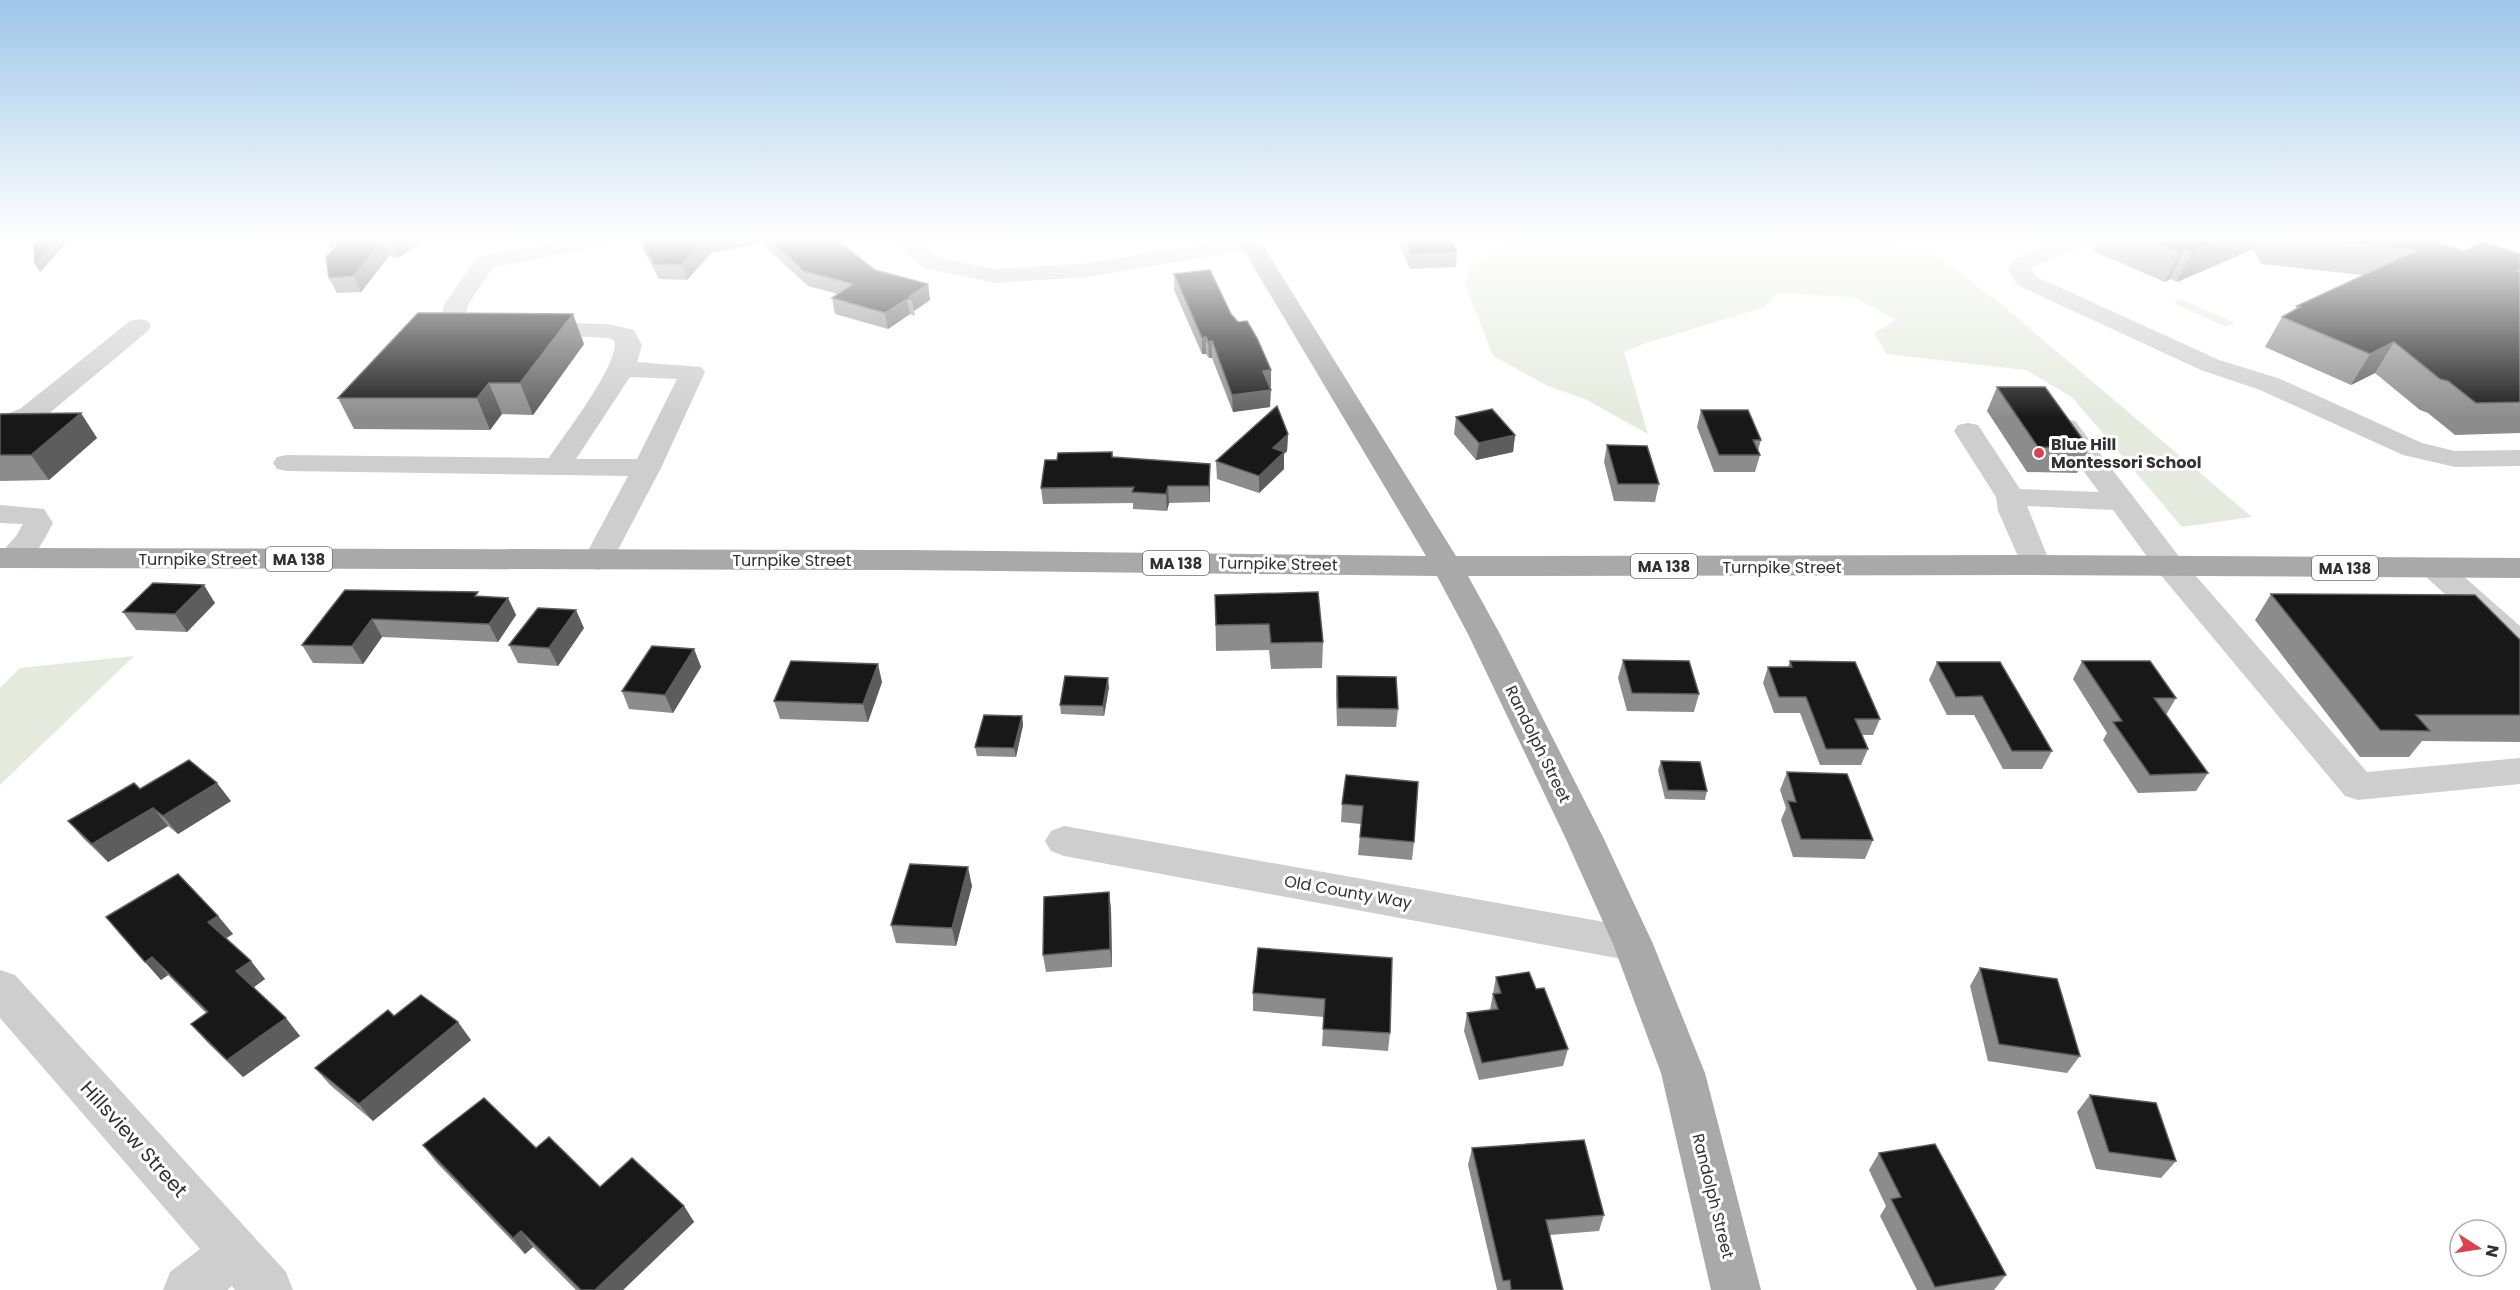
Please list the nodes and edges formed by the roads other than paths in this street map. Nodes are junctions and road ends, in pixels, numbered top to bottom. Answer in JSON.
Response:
{"nodes":[{"id":1,"x":459,"y":299,"type":"edge"},
{"id":2,"x":1285,"y":299,"type":"edge"},
{"id":3,"x":2064,"y":299,"type":"edge"},
{"id":4,"x":139,"y":326,"type":"dead end"},
{"id":5,"x":622,"y":369,"type":"junction"},
{"id":6,"x":0,"y":425,"type":"edge"},
{"id":7,"x":2065,"y":427,"type":"edge"},
{"id":8,"x":1968,"y":431,"type":"dead end"},
{"id":9,"x":2520,"y":458,"type":"edge"},
{"id":10,"x":287,"y":463,"type":"dead end"},
{"id":11,"x":558,"y":465,"type":"junction"},
{"id":12,"x":647,"y":468,"type":"junction"},
{"id":13,"x":2011,"y":497,"type":"junction"},
{"id":14,"x":2123,"y":502,"type":"junction"},
{"id":15,"x":0,"y":514,"type":"edge"},
{"id":16,"x":6,"y":558,"type":"edge"},
{"id":17,"x":598,"y":560,"type":"junction"},
{"id":18,"x":2036,"y":565,"type":"junction"},
{"id":19,"x":1447,"y":566,"type":"junction"},
{"id":20,"x":2170,"y":566,"type":"junction"},
{"id":21,"x":2435,"y":568,"type":"junction"},
{"id":22,"x":2520,"y":568,"type":"edge"},
{"id":23,"x":2520,"y":644,"type":"edge"},
{"id":24,"x":2520,"y":771,"type":"edge"},
{"id":25,"x":1064,"y":841,"type":"dead end"},
{"id":26,"x":1633,"y":944,"type":"junction"},
{"id":27,"x":0,"y":988,"type":"edge"},
{"id":28,"x":235,"y":1252,"type":"junction"},
{"id":29,"x":188,"y":1290,"type":"edge"},
{"id":30,"x":268,"y":1290,"type":"edge"},
{"id":31,"x":1736,"y":1290,"type":"edge"}],
"edges":[{"from":1,"to":5,"type":"street"},
{"from":2,"to":19,"type":"main road","name":"Randolph Street"},
{"from":3,"to":9,"type":"street"},
{"from":4,"to":6,"type":"street"},
{"from":5,"to":11,"type":"street"},
{"from":5,"to":12,"type":"street"},
{"from":7,"to":14,"type":"street"},
{"from":8,"to":13,"type":"street"},
{"from":10,"to":11,"type":"street"},
{"from":11,"to":12,"type":"street"},
{"from":12,"to":17,"type":"street"},
{"from":13,"to":14,"type":"street"},
{"from":13,"to":18,"type":"street"},
{"from":14,"to":20,"type":"street"},
{"from":15,"to":16,"type":"street"},
{"from":16,"to":17,"type":"main road","name":"Turnpike Street","number":"MA 138"},
{"from":17,"to":19,"type":"main road","name":"Turnpike Street","number":"MA 138"},
{"from":18,"to":19,"type":"main road","name":"Turnpike Street","number":"MA 138"},
{"from":18,"to":20,"type":"main road","name":"Turnpike Street","number":"MA 138"},
{"from":19,"to":26,"type":"main road","name":"Randolph Street"},
{"from":20,"to":21,"type":"main road","name":"Turnpike Street","number":"MA 138"},
{"from":20,"to":24,"type":"street"},
{"from":21,"to":22,"type":"main road","name":"Turnpike Street","number":"MA 138"},
{"from":21,"to":23,"type":"street"},
{"from":25,"to":26,"type":"street","name":"Old County Way"},
{"from":26,"to":31,"type":"main road","name":"Randolph Street"},
{"from":27,"to":28,"type":"street","name":"Hillsview Street"},
{"from":28,"to":29,"type":"street"},
{"from":28,"to":30,"type":"street","name":"Hillsview Street"}]}
